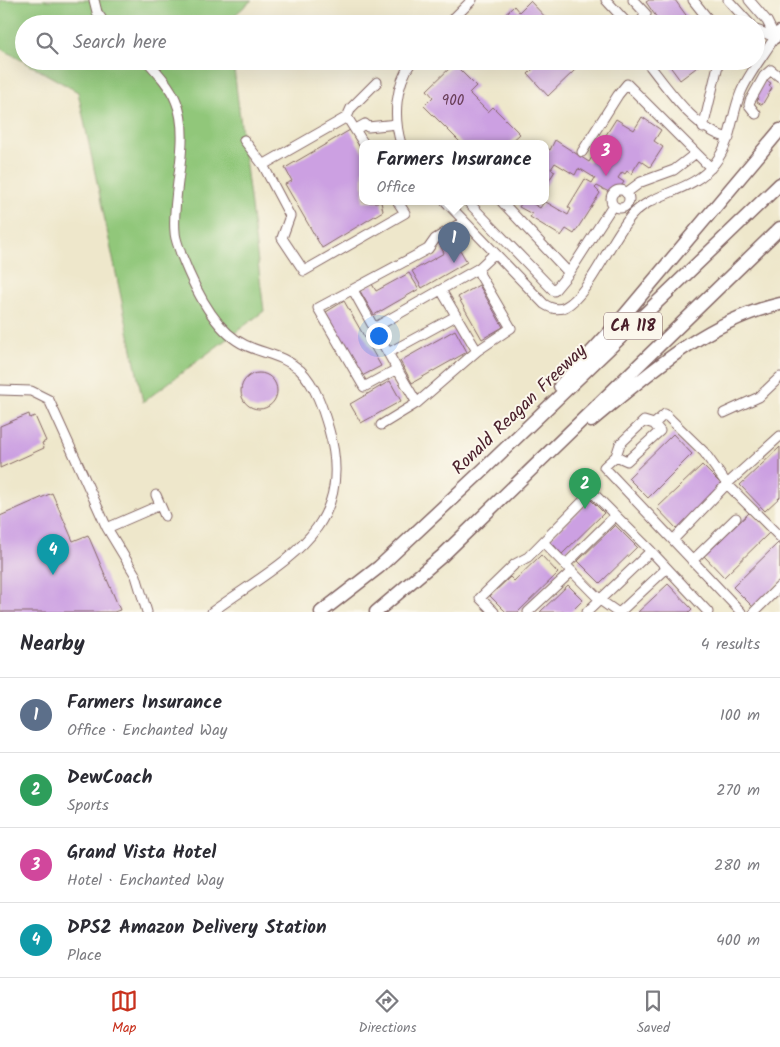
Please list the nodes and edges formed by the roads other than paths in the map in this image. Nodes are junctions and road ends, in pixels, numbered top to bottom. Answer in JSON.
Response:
{"nodes":[{"id":1,"x":94,"y":0,"type":"edge"},
{"id":2,"x":472,"y":0,"type":"edge"},
{"id":3,"x":606,"y":0,"type":"edge"},
{"id":4,"x":633,"y":0,"type":"edge"},
{"id":5,"x":693,"y":0,"type":"edge"},
{"id":6,"x":728,"y":0,"type":"edge"},
{"id":7,"x":749,"y":0,"type":"edge"},
{"id":8,"x":99,"y":15,"type":"edge"},
{"id":9,"x":457,"y":15,"type":"edge"},
{"id":10,"x":620,"y":15,"type":"edge"},
{"id":11,"x":645,"y":15,"type":"edge"},
{"id":12,"x":705,"y":15,"type":"edge"},
{"id":13,"x":742,"y":15,"type":"edge"},
{"id":14,"x":762,"y":15,"type":"edge"},
{"id":15,"x":765,"y":19,"type":"edge"},
{"id":16,"x":765,"y":32,"type":"edge"},
{"id":17,"x":778,"y":34,"type":"edge"},
{"id":18,"x":765,"y":54,"type":"edge"},
{"id":19,"x":155,"y":70,"type":"edge"},
{"id":20,"x":408,"y":70,"type":"edge"},
{"id":21,"x":653,"y":70,"type":"edge"},
{"id":22,"x":717,"y":70,"type":"edge"},
{"id":23,"x":755,"y":70,"type":"edge"},
{"id":24,"x":780,"y":77,"type":"edge"},
{"id":25,"x":377,"y":82,"type":"dead end"},
{"id":26,"x":756,"y":114,"type":"dead end"},
{"id":27,"x":347,"y":117,"type":"junction"},
{"id":28,"x":397,"y":124,"type":"junction"},
{"id":29,"x":704,"y":128,"type":"junction"},
{"id":30,"x":356,"y":129,"type":"junction"},
{"id":31,"x":780,"y":130,"type":"edge"},
{"id":32,"x":729,"y":138,"type":"junction"},
{"id":33,"x":244,"y":140,"type":"dead end"},
{"id":34,"x":362,"y":140,"type":"edge"},
{"id":35,"x":400,"y":140,"type":"edge"},
{"id":36,"x":582,"y":152,"type":"dead end"},
{"id":37,"x":696,"y":154,"type":"junction"},
{"id":38,"x":263,"y":165,"type":"junction"},
{"id":39,"x":710,"y":168,"type":"junction"},
{"id":40,"x":780,"y":184,"type":"edge"},
{"id":41,"x":626,"y":193,"type":"junction"},
{"id":42,"x":400,"y":205,"type":"edge"},
{"id":43,"x":449,"y":205,"type":"edge"},
{"id":44,"x":472,"y":205,"type":"edge"},
{"id":45,"x":505,"y":205,"type":"edge"},
{"id":46,"x":613,"y":205,"type":"junction"},
{"id":47,"x":626,"y":206,"type":"junction"},
{"id":48,"x":632,"y":215,"type":"junction"},
{"id":49,"x":464,"y":221,"type":"junction"},
{"id":50,"x":780,"y":228,"type":"edge"},
{"id":51,"x":495,"y":253,"type":"junction"},
{"id":52,"x":479,"y":268,"type":"junction"},
{"id":53,"x":569,"y":273,"type":"junction"},
{"id":54,"x":353,"y":290,"type":"junction"},
{"id":55,"x":441,"y":290,"type":"junction"},
{"id":56,"x":780,"y":304,"type":"edge"},
{"id":57,"x":456,"y":316,"type":"junction"},
{"id":58,"x":374,"y":328,"type":"junction"},
{"id":59,"x":477,"y":351,"type":"junction"},
{"id":60,"x":388,"y":353,"type":"junction"},
{"id":61,"x":397,"y":369,"type":"junction"},
{"id":62,"x":780,"y":377,"type":"edge"},
{"id":63,"x":0,"y":390,"type":"edge"},
{"id":64,"x":417,"y":403,"type":"junction"},
{"id":65,"x":724,"y":413,"type":"dead end"},
{"id":66,"x":654,"y":424,"type":"junction"},
{"id":67,"x":381,"y":425,"type":"dead end"},
{"id":68,"x":780,"y":436,"type":"edge"},
{"id":69,"x":616,"y":456,"type":"junction"},
{"id":70,"x":485,"y":468,"type":"junction"},
{"id":71,"x":526,"y":474,"type":"junction"},
{"id":72,"x":728,"y":484,"type":"junction"},
{"id":73,"x":156,"y":495,"type":"dead end"},
{"id":74,"x":160,"y":505,"type":"junction"},
{"id":75,"x":165,"y":516,"type":"dead end"},
{"id":76,"x":615,"y":516,"type":"junction"},
{"id":77,"x":736,"y":518,"type":"dead end"},
{"id":78,"x":107,"y":528,"type":"junction"},
{"id":79,"x":780,"y":536,"type":"edge"},
{"id":80,"x":673,"y":540,"type":"junction"},
{"id":81,"x":543,"y":542,"type":"junction"},
{"id":82,"x":651,"y":551,"type":"junction"},
{"id":83,"x":692,"y":561,"type":"junction"},
{"id":84,"x":568,"y":568,"type":"junction"},
{"id":85,"x":668,"y":568,"type":"junction"},
{"id":86,"x":780,"y":586,"type":"edge"},
{"id":87,"x":600,"y":600,"type":"junction"},
{"id":88,"x":147,"y":612,"type":"edge"},
{"id":89,"x":212,"y":612,"type":"edge"},
{"id":90,"x":321,"y":612,"type":"edge"},
{"id":91,"x":376,"y":612,"type":"edge"},
{"id":92,"x":494,"y":612,"type":"edge"},
{"id":93,"x":528,"y":612,"type":"edge"},
{"id":94,"x":587,"y":612,"type":"edge"},
{"id":95,"x":619,"y":612,"type":"edge"},
{"id":96,"x":708,"y":612,"type":"edge"},
{"id":97,"x":741,"y":612,"type":"edge"},
{"id":98,"x":754,"y":612,"type":"edge"}],
"edges":[{"from":1,"to":8,"type":"street"},
{"from":2,"to":9,"type":"street"},
{"from":3,"to":10,"type":"street"},
{"from":4,"to":11,"type":"street"},
{"from":5,"to":12,"type":"street"},
{"from":6,"to":13,"type":"street"},
{"from":7,"to":14,"type":"street"},
{"from":15,"to":17,"type":"street"},
{"from":16,"to":17,"type":"street"},
{"from":17,"to":18,"type":"street"},
{"from":19,"to":89,"type":"street"},
{"from":20,"to":28,"type":"street"},
{"from":21,"to":29,"type":"street"},
{"from":22,"to":29,"type":"street"},
{"from":23,"to":32,"type":"street"},
{"from":24,"to":26,"type":"street"},
{"from":25,"to":27,"type":"street"},
{"from":27,"to":30,"type":"street"},
{"from":27,"to":38,"type":"street"},
{"from":28,"to":30,"type":"street"},
{"from":28,"to":35,"type":"street"},
{"from":29,"to":32,"type":"street"},
{"from":30,"to":34,"type":"street"},
{"from":31,"to":70,"type":"highway"},
{"from":32,"to":39,"type":"street"},
{"from":33,"to":38,"type":"street"},
{"from":36,"to":37,"type":"street"},
{"from":37,"to":39,"type":"street"},
{"from":37,"to":41,"type":"street"},
{"from":38,"to":42,"type":"street"},
{"from":39,"to":48,"type":"street"},
{"from":40,"to":70,"type":"highway","name":"Ronald Reagan Freeway","number":"CA 118"},
{"from":41,"to":46,"type":"street"},
{"from":41,"to":47,"type":"street"},
{"from":43,"to":49,"type":"street"},
{"from":44,"to":53,"type":"street"},
{"from":45,"to":53,"type":"street"},
{"from":46,"to":47,"type":"street"},
{"from":46,"to":53,"type":"street"},
{"from":47,"to":48,"type":"street"},
{"from":48,"to":51,"type":"street"},
{"from":49,"to":51,"type":"street"},
{"from":49,"to":54,"type":"street"},
{"from":50,"to":71,"type":"highway","number":"CA 118"},
{"from":51,"to":52,"type":"street"},
{"from":52,"to":55,"type":"street"},
{"from":52,"to":59,"type":"street"},
{"from":54,"to":58,"type":"street"},
{"from":54,"to":61,"type":"street"},
{"from":55,"to":57,"type":"street"},
{"from":55,"to":58,"type":"street"},
{"from":56,"to":71,"type":"highway"},
{"from":57,"to":59,"type":"street"},
{"from":57,"to":60,"type":"street"},
{"from":58,"to":60,"type":"street"},
{"from":59,"to":64,"type":"street"},
{"from":60,"to":61,"type":"street"},
{"from":61,"to":64,"type":"street"},
{"from":62,"to":65,"type":"street"},
{"from":63,"to":78,"type":"street"},
{"from":64,"to":67,"type":"street"},
{"from":66,"to":69,"type":"street"},
{"from":66,"to":69,"type":"street"},
{"from":66,"to":72,"type":"street"},
{"from":68,"to":72,"type":"street"},
{"from":69,"to":80,"type":"street"},
{"from":70,"to":90,"type":"highway","name":"Ronald Reagan Freeway","number":"CA 118"},
{"from":71,"to":91,"type":"highway","number":"CA 118"},
{"from":72,"to":79,"type":"street"},
{"from":72,"to":80,"type":"street"},
{"from":73,"to":74,"type":"street"},
{"from":74,"to":75,"type":"street"},
{"from":74,"to":78,"type":"street"},
{"from":76,"to":81,"type":"street"},
{"from":76,"to":82,"type":"street"},
{"from":76,"to":84,"type":"street"},
{"from":77,"to":83,"type":"street"},
{"from":78,"to":88,"type":"street"},
{"from":80,"to":83,"type":"street"},
{"from":81,"to":84,"type":"street"},
{"from":81,"to":92,"type":"street"},
{"from":82,"to":85,"type":"street"},
{"from":82,"to":87,"type":"street"},
{"from":83,"to":97,"type":"street"},
{"from":84,"to":87,"type":"street"},
{"from":84,"to":93,"type":"street"},
{"from":85,"to":95,"type":"street"},
{"from":85,"to":96,"type":"street"},
{"from":86,"to":98,"type":"street"},
{"from":87,"to":94,"type":"street"},
{"from":87,"to":95,"type":"street"}]}
